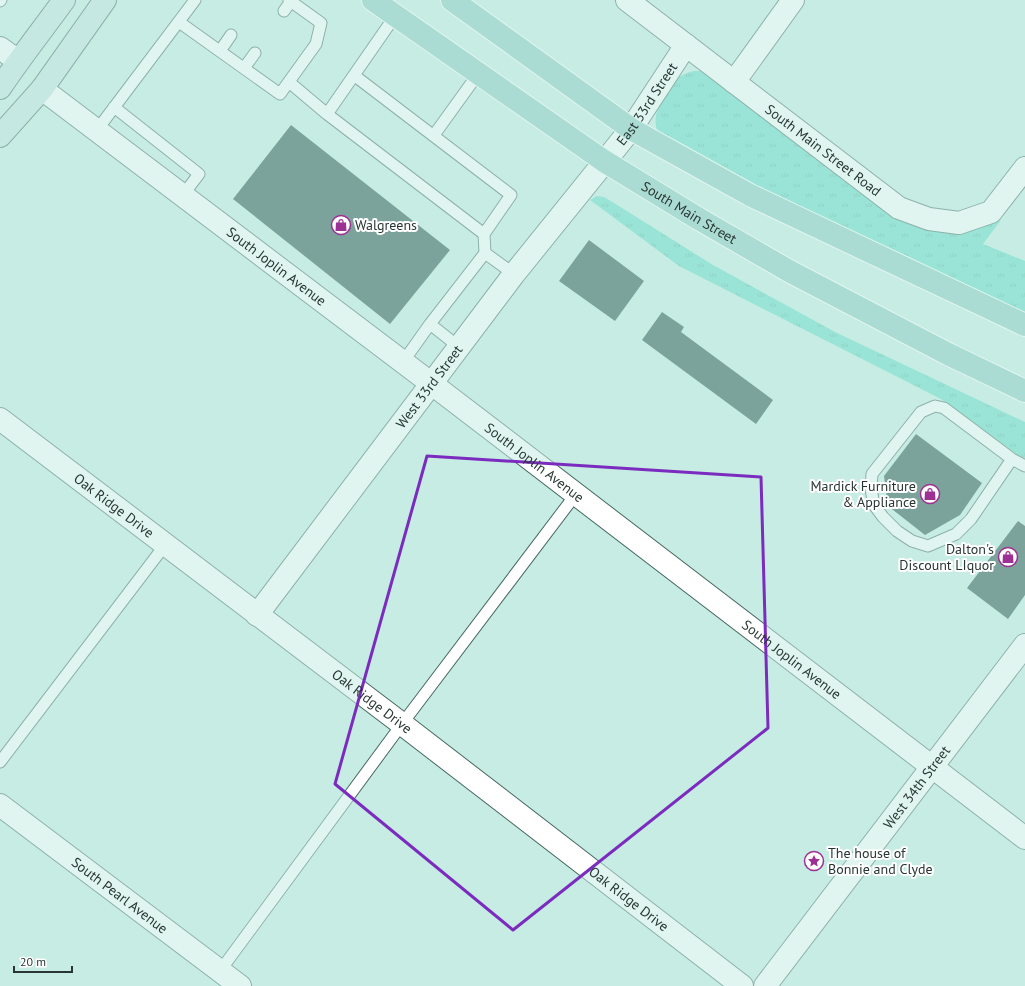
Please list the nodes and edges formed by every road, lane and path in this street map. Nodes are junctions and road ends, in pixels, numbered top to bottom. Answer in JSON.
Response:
{"nodes":[{"id":1,"x":64,"y":0,"type":"edge"},
{"id":2,"x":105,"y":0,"type":"edge"},
{"id":3,"x":195,"y":0,"type":"edge"},
{"id":4,"x":373,"y":0,"type":"edge"},
{"id":5,"x":452,"y":0,"type":"edge"},
{"id":6,"x":627,"y":0,"type":"edge"},
{"id":7,"x":793,"y":0,"type":"edge"},
{"id":8,"x":290,"y":1,"type":"edge"},
{"id":9,"x":284,"y":11,"type":"dead end"},
{"id":10,"x":395,"y":16,"type":"junction"},
{"id":11,"x":179,"y":22,"type":"junction"},
{"id":12,"x":232,"y":35,"type":"dead end"},
{"id":13,"x":686,"y":45,"type":"junction"},
{"id":14,"x":0,"y":48,"type":"edge"},
{"id":15,"x":220,"y":51,"type":"junction"},
{"id":16,"x":255,"y":53,"type":"dead end"},
{"id":17,"x":18,"y":61,"type":"junction"},
{"id":18,"x":244,"y":68,"type":"junction"},
{"id":19,"x":478,"y":74,"type":"junction"},
{"id":20,"x":354,"y":76,"type":"junction"},
{"id":21,"x":289,"y":82,"type":"junction"},
{"id":22,"x":734,"y":82,"type":"junction"},
{"id":23,"x":0,"y":88,"type":"edge"},
{"id":24,"x":42,"y":88,"type":"junction"},
{"id":25,"x":114,"y":108,"type":"junction"},
{"id":26,"x":327,"y":114,"type":"junction"},
{"id":27,"x":631,"y":129,"type":"junction"},
{"id":28,"x":97,"y":130,"type":"junction"},
{"id":29,"x":434,"y":135,"type":"junction"},
{"id":30,"x":0,"y":136,"type":"edge"},
{"id":31,"x":604,"y":161,"type":"junction"},
{"id":32,"x":1025,"y":168,"type":"edge"},
{"id":33,"x":183,"y":195,"type":"junction"},
{"id":34,"x":484,"y":234,"type":"junction"},
{"id":35,"x":485,"y":253,"type":"junction"},
{"id":36,"x":514,"y":274,"type":"junction"},
{"id":37,"x":430,"y":324,"type":"junction"},
{"id":38,"x":1025,"y":325,"type":"edge"},
{"id":39,"x":459,"y":347,"type":"junction"},
{"id":40,"x":403,"y":362,"type":"junction"},
{"id":41,"x":432,"y":384,"type":"junction"},
{"id":42,"x":1025,"y":391,"type":"edge"},
{"id":43,"x":0,"y":418,"type":"edge"},
{"id":44,"x":1012,"y":459,"type":"junction"},
{"id":45,"x":1025,"y":466,"type":"edge"},
{"id":46,"x":576,"y":494,"type":"junction"},
{"id":47,"x":166,"y":545,"type":"junction"},
{"id":48,"x":257,"y":615,"type":"junction"},
{"id":49,"x":1025,"y":645,"type":"edge"},
{"id":50,"x":402,"y":724,"type":"junction"},
{"id":51,"x":0,"y":762,"type":"edge"},
{"id":52,"x":932,"y":768,"type":"junction"},
{"id":53,"x":0,"y":805,"type":"edge"},
{"id":54,"x":1025,"y":838,"type":"edge"},
{"id":55,"x":220,"y":971,"type":"junction"},
{"id":56,"x":240,"y":986,"type":"edge"},
{"id":57,"x":742,"y":986,"type":"edge"},
{"id":58,"x":765,"y":986,"type":"edge"}],
"edges":[{"from":1,"to":17,"type":"main road"},
{"from":2,"to":24,"type":"main road"},
{"from":3,"to":11,"type":"lane"},
{"from":4,"to":10,"type":"main road","name":"South Main Street"},
{"from":5,"to":27,"type":"main road"},
{"from":6,"to":13,"type":"street","name":"South Main Street Road"},
{"from":7,"to":22,"type":"street"},
{"from":8,"to":9,"type":"lane"},
{"from":8,"to":21,"type":"lane"},
{"from":10,"to":19,"type":"main road","name":"South Main Street"},
{"from":10,"to":20,"type":"lane"},
{"from":11,"to":15,"type":"lane"},
{"from":11,"to":25,"type":"lane"},
{"from":12,"to":15,"type":"lane"},
{"from":13,"to":22,"type":"street","name":"South Main Street Road"},
{"from":13,"to":27,"type":"street","name":"East 33rd Street"},
{"from":14,"to":17,"type":"street"},
{"from":15,"to":18,"type":"lane"},
{"from":16,"to":18,"type":"lane"},
{"from":17,"to":23,"type":"main road"},
{"from":18,"to":21,"type":"lane"},
{"from":19,"to":29,"type":"lane"},
{"from":19,"to":31,"type":"main road","name":"South Main Street"},
{"from":20,"to":26,"type":"lane"},
{"from":20,"to":29,"type":"lane"},
{"from":21,"to":26,"type":"lane"},
{"from":22,"to":32,"type":"street","name":"South Main Street Road"},
{"from":24,"to":28,"type":"street","name":"South Joplin Avenue"},
{"from":24,"to":30,"type":"main road"},
{"from":25,"to":28,"type":"lane"},
{"from":25,"to":33,"type":"lane"},
{"from":26,"to":34,"type":"lane"},
{"from":27,"to":31,"type":"street","name":"East 33rd Street"},
{"from":27,"to":38,"type":"main road"},
{"from":28,"to":33,"type":"street","name":"South Joplin Avenue"},
{"from":29,"to":34,"type":"lane"},
{"from":31,"to":36,"type":"street","name":"West 33rd Street"},
{"from":31,"to":42,"type":"main road","name":"South Main Street"},
{"from":33,"to":40,"type":"street","name":"South Joplin Avenue"},
{"from":34,"to":35,"type":"lane"},
{"from":35,"to":36,"type":"lane"},
{"from":35,"to":37,"type":"lane"},
{"from":36,"to":39,"type":"street","name":"West 33rd Street"},
{"from":37,"to":39,"type":"lane"},
{"from":37,"to":40,"type":"lane"},
{"from":39,"to":41,"type":"street","name":"West 33rd Street"},
{"from":40,"to":41,"type":"street","name":"South Joplin Avenue"},
{"from":41,"to":46,"type":"street","name":"South Joplin Avenue"},
{"from":41,"to":48,"type":"street","name":"West 33rd Street"},
{"from":43,"to":47,"type":"street","name":"Oak Ridge Drive"},
{"from":44,"to":44,"type":"lane"},
{"from":44,"to":45,"type":"lane"},
{"from":46,"to":50,"type":"lane"},
{"from":46,"to":52,"type":"street","name":"South Joplin Avenue"},
{"from":47,"to":48,"type":"street","name":"Oak Ridge Drive"},
{"from":47,"to":51,"type":"lane"},
{"from":48,"to":50,"type":"street","name":"Oak Ridge Drive"},
{"from":49,"to":52,"type":"street","name":"West 34th Street"},
{"from":50,"to":55,"type":"lane"},
{"from":50,"to":57,"type":"street","name":"Oak Ridge Drive"},
{"from":52,"to":54,"type":"street","name":"South Joplin Avenue"},
{"from":52,"to":58,"type":"street","name":"West 34th Street"},
{"from":53,"to":55,"type":"street","name":"South Pearl Avenue"},
{"from":55,"to":56,"type":"street","name":"South Pearl Avenue"}]}
